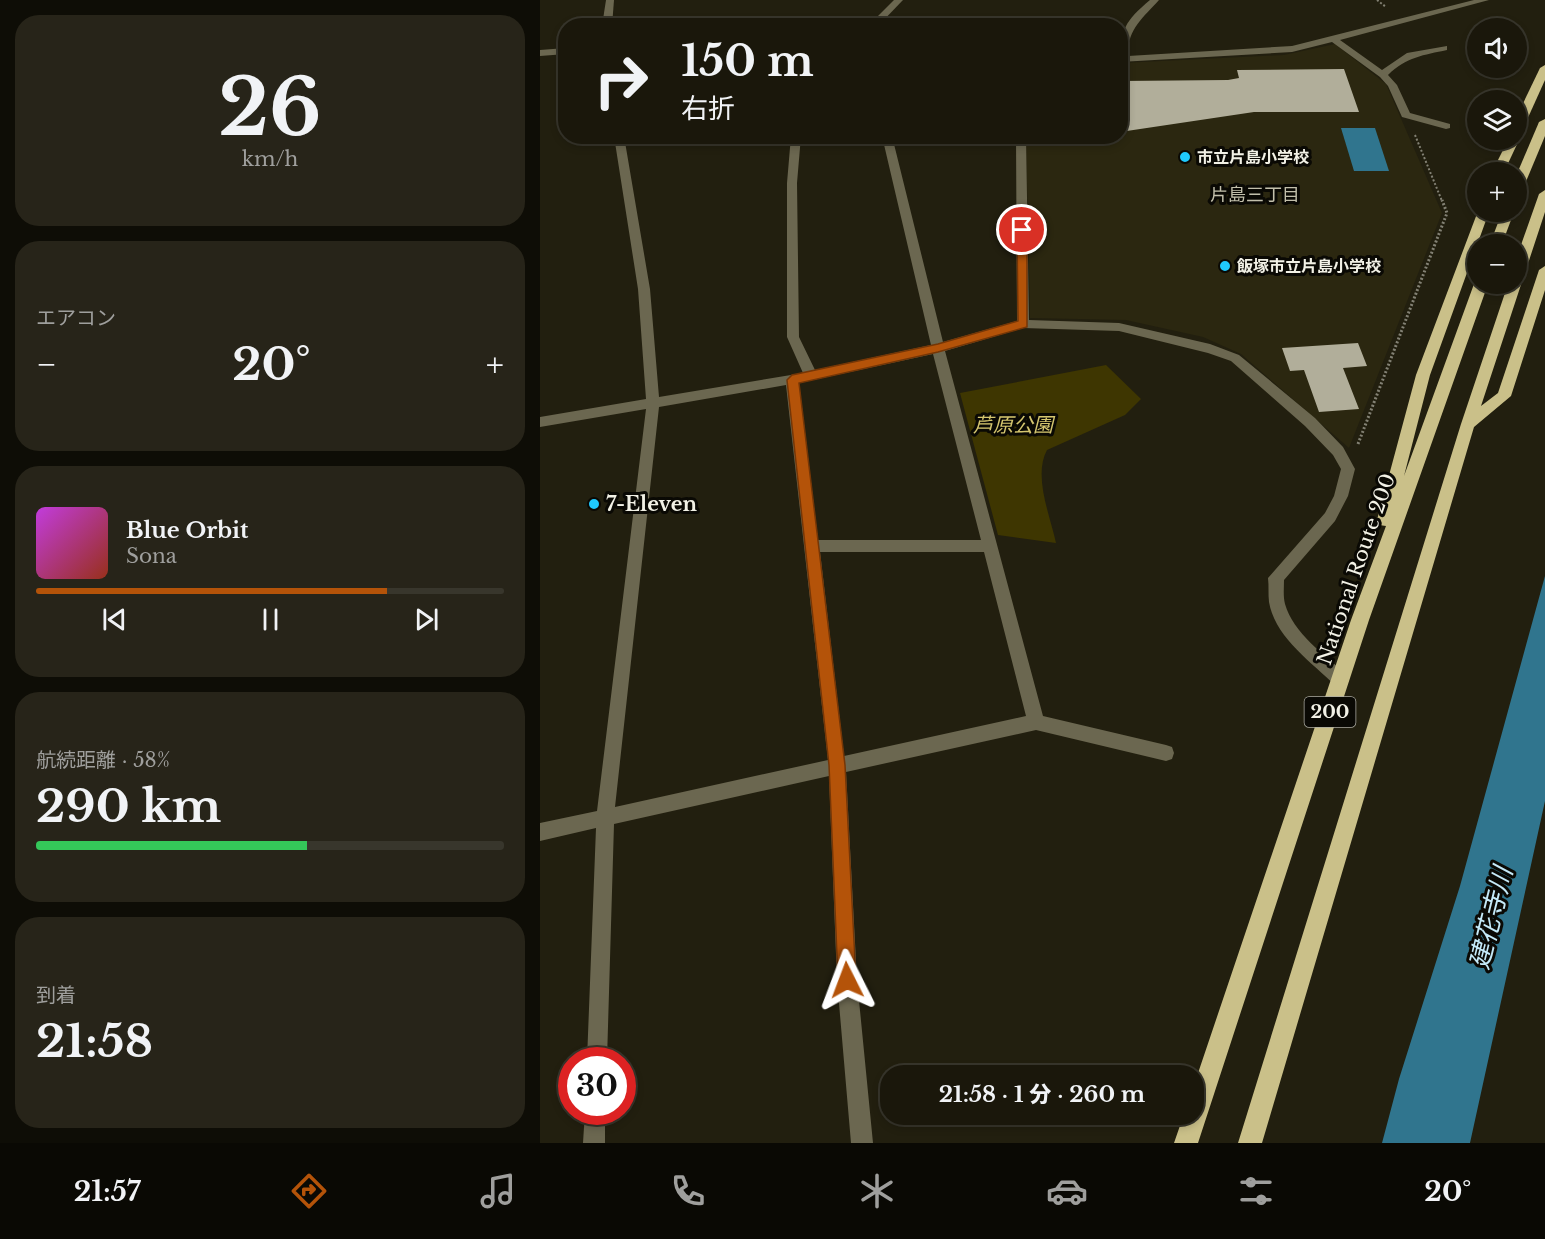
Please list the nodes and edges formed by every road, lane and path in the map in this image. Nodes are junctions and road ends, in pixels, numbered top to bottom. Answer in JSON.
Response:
{"nodes":[{"id":1,"x":610,"y":0,"type":"edge"},
{"id":2,"x":899,"y":0,"type":"edge"},
{"id":3,"x":1155,"y":0,"type":"edge"},
{"id":4,"x":1485,"y":0,"type":"edge"},
{"id":5,"x":608,"y":18,"type":"edge"},
{"id":6,"x":880,"y":18,"type":"edge"},
{"id":7,"x":1128,"y":28,"type":"edge"},
{"id":8,"x":1335,"y":40,"type":"junction"},
{"id":9,"x":1444,"y":48,"type":"dead end"},
{"id":10,"x":558,"y":52,"type":"edge"},
{"id":11,"x":540,"y":53,"type":"edge"},
{"id":12,"x":1128,"y":59,"type":"edge"},
{"id":13,"x":1545,"y":68,"type":"edge"},
{"id":14,"x":1383,"y":75,"type":"junction"},
{"id":15,"x":1527,"y":107,"type":"edge"},
{"id":16,"x":1407,"y":115,"type":"junction"},
{"id":17,"x":1545,"y":122,"type":"edge"},
{"id":18,"x":1446,"y":126,"type":"dead end"},
{"id":19,"x":620,"y":144,"type":"edge"},
{"id":20,"x":795,"y":144,"type":"edge"},
{"id":21,"x":889,"y":144,"type":"edge"},
{"id":22,"x":1020,"y":144,"type":"edge"},
{"id":23,"x":1527,"y":165,"type":"edge"},
{"id":24,"x":1545,"y":194,"type":"edge"},
{"id":25,"x":1479,"y":222,"type":"edge"},
{"id":26,"x":1527,"y":247,"type":"edge"},
{"id":27,"x":1545,"y":270,"type":"edge"},
{"id":28,"x":1477,"y":294,"type":"edge"},
{"id":29,"x":1512,"y":294,"type":"edge"},
{"id":30,"x":1023,"y":324,"type":"junction"},
{"id":31,"x":938,"y":348,"type":"junction"},
{"id":32,"x":811,"y":376,"type":"junction"},
{"id":33,"x":792,"y":380,"type":"junction"},
{"id":34,"x":653,"y":404,"type":"junction"},
{"id":35,"x":540,"y":422,"type":"edge"},
{"id":36,"x":1467,"y":424,"type":"junction"},
{"id":37,"x":1344,"y":461,"type":"junction"},
{"id":38,"x":812,"y":546,"type":"junction"},
{"id":39,"x":989,"y":546,"type":"junction"},
{"id":40,"x":1360,"y":620,"type":"junction"},
{"id":41,"x":1341,"y":680,"type":"junction"},
{"id":42,"x":1036,"y":722,"type":"junction"},
{"id":43,"x":1166,"y":753,"type":"dead end"},
{"id":44,"x":837,"y":765,"type":"junction"},
{"id":45,"x":604,"y":817,"type":"junction"},
{"id":46,"x":540,"y":832,"type":"edge"},
{"id":47,"x":597,"y":1047,"type":"edge"},
{"id":48,"x":595,"y":1125,"type":"edge"},
{"id":49,"x":594,"y":1143,"type":"edge"},
{"id":50,"x":862,"y":1143,"type":"edge"},
{"id":51,"x":1186,"y":1143,"type":"edge"},
{"id":52,"x":1250,"y":1143,"type":"edge"}],
"edges":[{"from":1,"to":5,"type":"street"},
{"from":2,"to":6,"type":"street"},
{"from":3,"to":7,"type":"street"},
{"from":4,"to":8,"type":"street"},
{"from":8,"to":12,"type":"street"},
{"from":8,"to":14,"type":"street"},
{"from":9,"to":14,"type":"street"},
{"from":10,"to":11,"type":"street"},
{"from":13,"to":15,"type":"highway"},
{"from":14,"to":16,"type":"street"},
{"from":16,"to":18,"type":"street"},
{"from":16,"to":37,"type":"path"},
{"from":17,"to":23,"type":"highway"},
{"from":19,"to":34,"type":"street"},
{"from":20,"to":32,"type":"street"},
{"from":21,"to":31,"type":"street"},
{"from":22,"to":30,"type":"street"},
{"from":24,"to":26,"type":"highway"},
{"from":25,"to":40,"type":"highway"},
{"from":27,"to":36,"type":"highway"},
{"from":28,"to":40,"type":"highway","name":"National Route 200","number":"200"},
{"from":29,"to":36,"type":"highway","number":"200"},
{"from":30,"to":31,"type":"street"},
{"from":30,"to":37,"type":"street"},
{"from":31,"to":32,"type":"street"},
{"from":31,"to":39,"type":"street"},
{"from":32,"to":33,"type":"street"},
{"from":33,"to":34,"type":"street"},
{"from":33,"to":38,"type":"street"},
{"from":34,"to":35,"type":"street"},
{"from":34,"to":45,"type":"street"},
{"from":36,"to":52,"type":"highway","number":"200"},
{"from":37,"to":41,"type":"street"},
{"from":38,"to":39,"type":"street"},
{"from":38,"to":44,"type":"street"},
{"from":39,"to":42,"type":"street"},
{"from":40,"to":41,"type":"highway","name":"National Route 200","number":"200"},
{"from":41,"to":51,"type":"highway","name":"National Route 200","number":"200"},
{"from":42,"to":43,"type":"street"},
{"from":42,"to":44,"type":"street"},
{"from":44,"to":45,"type":"street"},
{"from":44,"to":50,"type":"street"},
{"from":45,"to":46,"type":"street"},
{"from":45,"to":47,"type":"street"},
{"from":48,"to":49,"type":"street"}]}
